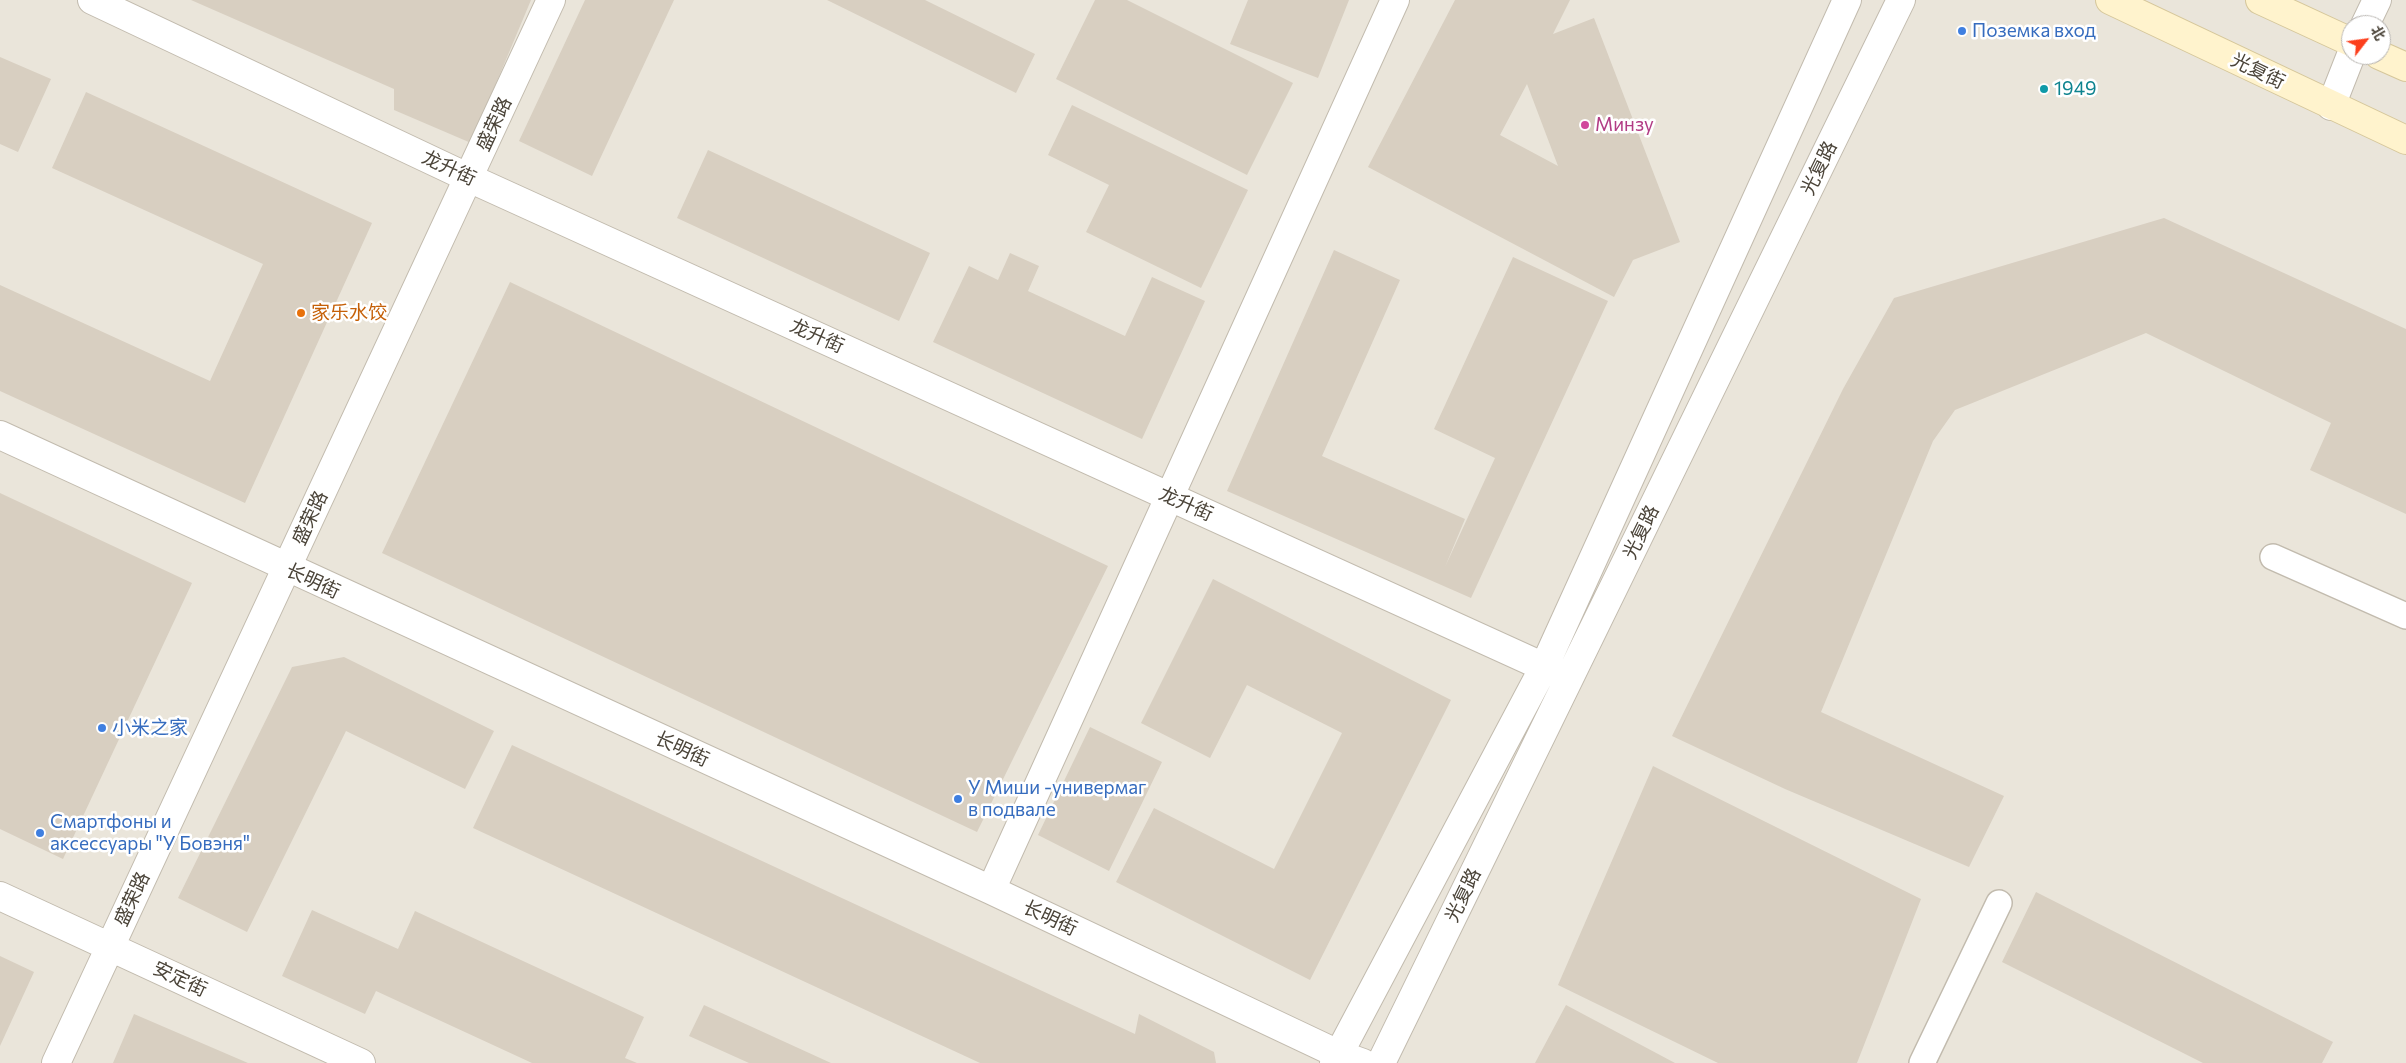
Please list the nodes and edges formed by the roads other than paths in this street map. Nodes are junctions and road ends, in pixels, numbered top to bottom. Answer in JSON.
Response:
{"nodes":[{"id":1,"x":92,"y":0,"type":"edge"},
{"id":2,"x":551,"y":0,"type":"edge"},
{"id":3,"x":1395,"y":0,"type":"edge"},
{"id":4,"x":1847,"y":0,"type":"edge"},
{"id":5,"x":1901,"y":0,"type":"edge"},
{"id":6,"x":2110,"y":0,"type":"edge"},
{"id":7,"x":2260,"y":0,"type":"edge"},
{"id":8,"x":2377,"y":0,"type":"edge"},
{"id":9,"x":2370,"y":15,"type":"edge"},
{"id":10,"x":2341,"y":37,"type":"edge"},
{"id":11,"x":2391,"y":60,"type":"edge"},
{"id":12,"x":2347,"y":65,"type":"edge"},
{"id":13,"x":2406,"y":67,"type":"edge"},
{"id":14,"x":2331,"y":106,"type":"junction"},
{"id":15,"x":2406,"y":140,"type":"edge"},
{"id":16,"x":469,"y":178,"type":"junction"},
{"id":17,"x":0,"y":435,"type":"edge"},
{"id":18,"x":1170,"y":497,"type":"junction"},
{"id":19,"x":2273,"y":558,"type":"dead end"},
{"id":20,"x":286,"y":568,"type":"junction"},
{"id":21,"x":2406,"y":616,"type":"edge"},
{"id":22,"x":1544,"y":667,"type":"junction"},
{"id":23,"x":990,"y":890,"type":"junction"},
{"id":24,"x":0,"y":896,"type":"edge"},
{"id":25,"x":1999,"y":903,"type":"dead end"},
{"id":26,"x":110,"y":946,"type":"junction"},
{"id":27,"x":1345,"y":1060,"type":"edge"},
{"id":28,"x":56,"y":1063,"type":"edge"},
{"id":29,"x":360,"y":1063,"type":"edge"},
{"id":30,"x":1381,"y":1063,"type":"edge"},
{"id":31,"x":1922,"y":1063,"type":"edge"}],
"edges":[{"from":1,"to":16,"type":"street","name":"龙升街"},
{"from":2,"to":16,"type":"street","name":"盛荣路"},
{"from":3,"to":18,"type":"street"},
{"from":4,"to":22,"type":"street","name":"光复路"},
{"from":5,"to":30,"type":"street","name":"光复路"},
{"from":6,"to":14,"type":"main road","name":"光复街"},
{"from":7,"to":10,"type":"main road"},
{"from":8,"to":9,"type":"street"},
{"from":11,"to":13,"type":"main road"},
{"from":12,"to":14,"type":"street"},
{"from":14,"to":15,"type":"main road","name":"光复街"},
{"from":16,"to":18,"type":"street","name":"龙升街"},
{"from":16,"to":20,"type":"street","name":"盛荣路"},
{"from":17,"to":20,"type":"street","name":"长明街"},
{"from":18,"to":22,"type":"street","name":"龙升街"},
{"from":18,"to":23,"type":"street"},
{"from":19,"to":21,"type":"lane"},
{"from":20,"to":23,"type":"street","name":"长明街"},
{"from":20,"to":26,"type":"street","name":"盛荣路"},
{"from":22,"to":27,"type":"street","name":"光复路"},
{"from":23,"to":27,"type":"street","name":"长明街"},
{"from":24,"to":26,"type":"street","name":"安定街"},
{"from":25,"to":31,"type":"lane"},
{"from":26,"to":28,"type":"street","name":"盛荣路"},
{"from":26,"to":29,"type":"street","name":"安定街"}]}
